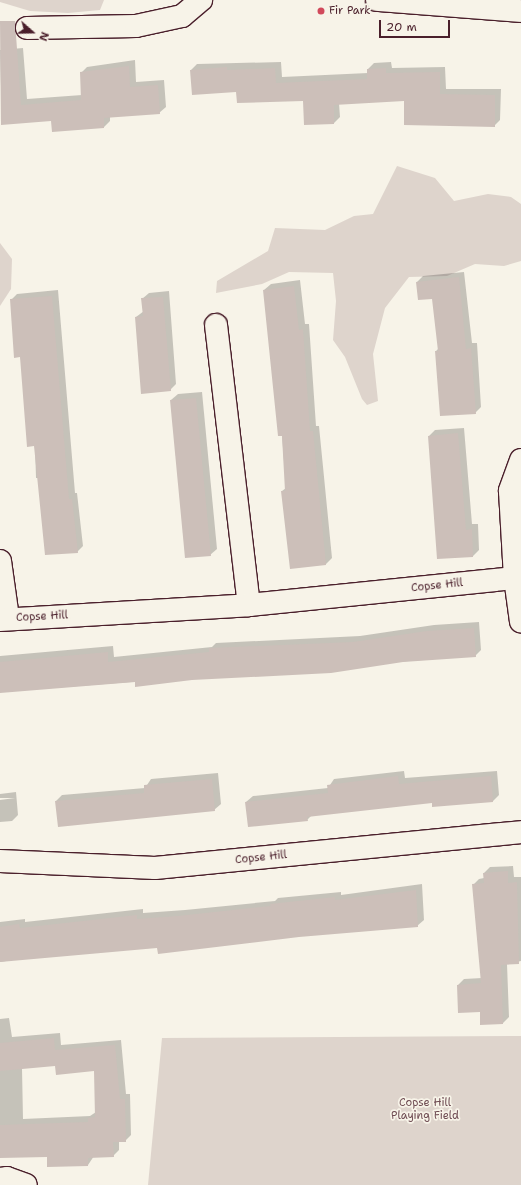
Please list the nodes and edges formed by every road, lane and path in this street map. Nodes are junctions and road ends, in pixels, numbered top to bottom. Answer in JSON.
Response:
{"nodes":[{"id":1,"x":200,"y":0,"type":"edge"},
{"id":2,"x":377,"y":0,"type":"edge"},
{"id":3,"x":521,"y":11,"type":"edge"},
{"id":4,"x":27,"y":28,"type":"dead end"},
{"id":5,"x":216,"y":325,"type":"dead end"},
{"id":6,"x":521,"y":460,"type":"edge"},
{"id":7,"x":0,"y":561,"type":"edge"},
{"id":8,"x":515,"y":578,"type":"junction"},
{"id":9,"x":249,"y":605,"type":"junction"},
{"id":10,"x":4,"y":619,"type":"edge"},
{"id":11,"x":521,"y":622,"type":"edge"},
{"id":12,"x":521,"y":832,"type":"edge"},
{"id":13,"x":0,"y":861,"type":"edge"},
{"id":14,"x":0,"y":1179,"type":"edge"},
{"id":15,"x":26,"y":1185,"type":"edge"}],
"edges":[{"from":1,"to":4,"type":"street"},
{"from":2,"to":3,"type":"street"},
{"from":5,"to":9,"type":"street"},
{"from":6,"to":8,"type":"street"},
{"from":7,"to":10,"type":"street"},
{"from":8,"to":9,"type":"street","name":"Copse Hill"},
{"from":8,"to":11,"type":"street"},
{"from":9,"to":10,"type":"street","name":"Copse Hill"},
{"from":12,"to":13,"type":"street","name":"Copse Hill"},
{"from":14,"to":15,"type":"street"}]}
